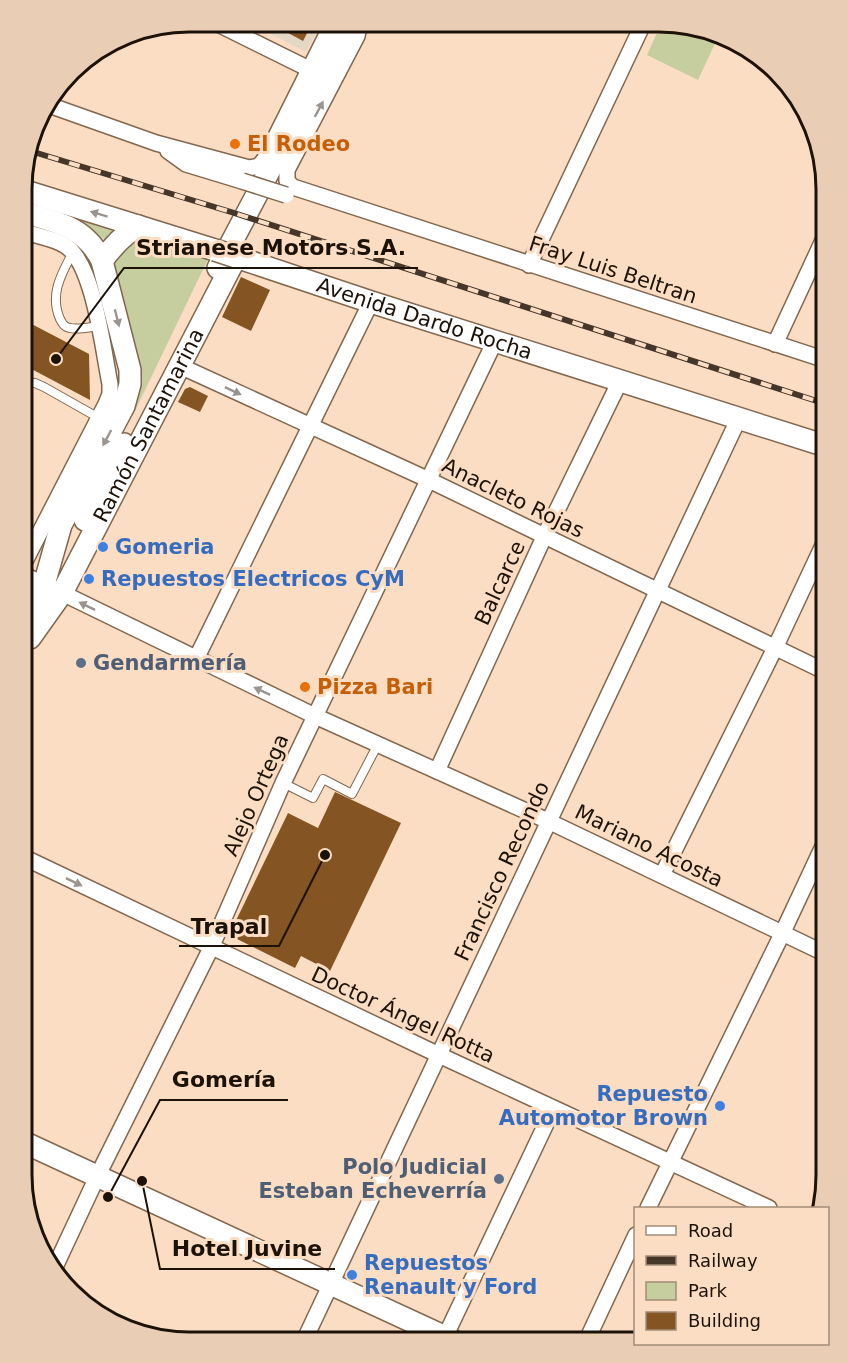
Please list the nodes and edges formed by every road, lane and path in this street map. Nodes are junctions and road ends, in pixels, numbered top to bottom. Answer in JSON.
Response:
{"nodes":[{"id":1,"x":234,"y":32,"type":"edge"},
{"id":2,"x":328,"y":32,"type":"edge"},
{"id":3,"x":343,"y":32,"type":"edge"},
{"id":4,"x":358,"y":32,"type":"edge"},
{"id":5,"x":639,"y":32,"type":"edge"},
{"id":6,"x":309,"y":69,"type":"junction"},
{"id":7,"x":55,"y":107,"type":"edge"},
{"id":8,"x":246,"y":175,"type":"junction"},
{"id":9,"x":286,"y":188,"type":"junction"},
{"id":10,"x":32,"y":193,"type":"edge"},
{"id":11,"x":32,"y":215,"type":"edge"},
{"id":12,"x":138,"y":226,"type":"junction"},
{"id":13,"x":32,"y":234,"type":"edge"},
{"id":14,"x":73,"y":252,"type":"junction"},
{"id":15,"x":816,"y":256,"type":"edge"},
{"id":16,"x":236,"y":257,"type":"junction"},
{"id":17,"x":93,"y":265,"type":"junction"},
{"id":18,"x":529,"y":265,"type":"junction"},
{"id":19,"x":370,"y":302,"type":"junction"},
{"id":20,"x":98,"y":326,"type":"junction"},
{"id":21,"x":495,"y":341,"type":"junction"},
{"id":22,"x":775,"y":344,"type":"junction"},
{"id":23,"x":816,"y":357,"type":"edge"},
{"id":24,"x":180,"y":366,"type":"junction"},
{"id":25,"x":620,"y":381,"type":"junction"},
{"id":26,"x":32,"y":383,"type":"edge"},
{"id":27,"x":99,"y":418,"type":"junction"},
{"id":28,"x":738,"y":420,"type":"junction"},
{"id":29,"x":311,"y":426,"type":"junction"},
{"id":30,"x":816,"y":443,"type":"edge"},
{"id":31,"x":429,"y":480,"type":"junction"},
{"id":32,"x":544,"y":537,"type":"junction"},
{"id":33,"x":32,"y":548,"type":"edge"},
{"id":34,"x":816,"y":561,"type":"edge"},
{"id":35,"x":32,"y":579,"type":"edge"},
{"id":36,"x":53,"y":589,"type":"junction"},
{"id":37,"x":658,"y":591,"type":"junction"},
{"id":38,"x":32,"y":633,"type":"edge"},
{"id":39,"x":775,"y":648,"type":"junction"},
{"id":40,"x":196,"y":659,"type":"junction"},
{"id":41,"x":816,"y":667,"type":"edge"},
{"id":42,"x":315,"y":716,"type":"junction"},
{"id":43,"x":378,"y":744,"type":"junction"},
{"id":44,"x":437,"y":771,"type":"junction"},
{"id":45,"x":284,"y":783,"type":"junction"},
{"id":46,"x":548,"y":821,"type":"junction"},
{"id":47,"x":32,"y":861,"type":"edge"},
{"id":48,"x":815,"y":863,"type":"edge"},
{"id":49,"x":662,"y":875,"type":"junction"},
{"id":50,"x":782,"y":934,"type":"junction"},
{"id":51,"x":211,"y":948,"type":"junction"},
{"id":52,"x":815,"y":949,"type":"edge"},
{"id":53,"x":439,"y":1055,"type":"junction"},
{"id":54,"x":553,"y":1109,"type":"junction"},
{"id":55,"x":32,"y":1146,"type":"edge"},
{"id":56,"x":669,"y":1162,"type":"junction"},
{"id":57,"x":97,"y":1177,"type":"junction"},
{"id":58,"x":649,"y":1207,"type":"edge"},
{"id":59,"x":765,"y":1207,"type":"edge"},
{"id":60,"x":634,"y":1239,"type":"edge"},
{"id":61,"x":58,"y":1261,"type":"edge"},
{"id":62,"x":330,"y":1285,"type":"junction"},
{"id":63,"x":308,"y":1332,"type":"edge"},
{"id":64,"x":434,"y":1332,"type":"edge"},
{"id":65,"x":452,"y":1332,"type":"edge"},
{"id":66,"x":591,"y":1332,"type":"edge"}],
"edges":[{"from":1,"to":6,"type":"street"},
{"from":2,"to":6,"type":"street"},
{"from":3,"to":36,"type":"main road","name":"Ramón Santamarina"},
{"from":9,"to":4,"type":"street","one_way":true},
{"from":5,"to":18,"type":"street"},
{"from":6,"to":8,"type":"street"},
{"from":7,"to":8,"type":"street","name":"Fray Luis Beltran"},
{"from":8,"to":9,"type":"street","name":"Fray Luis Beltran","bridge":true},
{"from":9,"to":18,"type":"street","name":"Fray Luis Beltran"},
{"from":12,"to":10,"type":"main road","name":"Avenida Dardo Rocha","one_way":true},
{"from":11,"to":17,"type":"main road"},
{"from":12,"to":16,"type":"main road","name":"Avenida Dardo Rocha","bridge":true},
{"from":12,"to":17,"type":"main road"},
{"from":13,"to":14,"type":"street"},
{"from":14,"to":17,"type":"street"},
{"from":14,"to":20,"type":"lane"},
{"from":15,"to":22,"type":"street"},
{"from":16,"to":19,"type":"main road","name":"Avenida Dardo Rocha"},
{"from":16,"to":24,"type":"main road","name":"Ramón Santamarina"},
{"from":17,"to":20,"type":"street"},
{"from":17,"to":36,"type":"main road","name":"Ramón Santamarina","one_way":true},
{"from":18,"to":22,"type":"street","name":"Fray Luis Beltran"},
{"from":19,"to":21,"type":"main road","name":"Avenida Dardo Rocha"},
{"from":19,"to":29,"type":"street"},
{"from":20,"to":27,"type":"street"},
{"from":21,"to":25,"type":"main road","name":"Avenida Dardo Rocha"},
{"from":21,"to":31,"type":"street","name":"Alejo Ortega"},
{"from":22,"to":23,"type":"street","name":"Fray Luis Beltran"},
{"from":24,"to":29,"type":"street","name":"Anacleto Rojas","one_way":true},
{"from":24,"to":36,"type":"main road","name":"Ramón Santamarina"},
{"from":25,"to":28,"type":"main road","name":"Avenida Dardo Rocha"},
{"from":25,"to":32,"type":"street","name":"Balcarce"},
{"from":26,"to":27,"type":"lane"},
{"from":27,"to":33,"type":"street"},
{"from":28,"to":30,"type":"main road","name":"Avenida Dardo Rocha"},
{"from":28,"to":37,"type":"street","name":"Francisco Recondo"},
{"from":29,"to":31,"type":"street","name":"Anacleto Rojas"},
{"from":29,"to":40,"type":"street"},
{"from":31,"to":32,"type":"street","name":"Anacleto Rojas"},
{"from":31,"to":42,"type":"street","name":"Alejo Ortega"},
{"from":32,"to":37,"type":"street","name":"Anacleto Rojas"},
{"from":32,"to":44,"type":"street","name":"Balcarce"},
{"from":34,"to":39,"type":"street"},
{"from":35,"to":36,"type":"street","name":"Mariano Acosta"},
{"from":36,"to":38,"type":"main road","name":"Ramón Santamarina"},
{"from":40,"to":36,"type":"street","name":"Mariano Acosta","one_way":true},
{"from":37,"to":39,"type":"street","name":"Anacleto Rojas"},
{"from":37,"to":46,"type":"street","name":"Francisco Recondo"},
{"from":39,"to":41,"type":"street","name":"Anacleto Rojas"},
{"from":39,"to":49,"type":"street"},
{"from":42,"to":40,"type":"street","name":"Mariano Acosta","one_way":true},
{"from":42,"to":43,"type":"street","name":"Mariano Acosta"},
{"from":42,"to":45,"type":"street","name":"Alejo Ortega"},
{"from":43,"to":44,"type":"street","name":"Mariano Acosta"},
{"from":43,"to":45,"type":"lane"},
{"from":44,"to":46,"type":"street","name":"Mariano Acosta"},
{"from":45,"to":51,"type":"street","name":"Alejo Ortega"},
{"from":46,"to":49,"type":"street","name":"Mariano Acosta"},
{"from":46,"to":53,"type":"street","name":"Francisco Recondo"},
{"from":47,"to":51,"type":"street","name":"Doctor Ángel Rotta","one_way":true},
{"from":48,"to":50,"type":"street"},
{"from":49,"to":50,"type":"street","name":"Mariano Acosta"},
{"from":50,"to":52,"type":"street","name":"Mariano Acosta"},
{"from":50,"to":56,"type":"street"},
{"from":51,"to":53,"type":"street","name":"Doctor Ángel Rotta"},
{"from":51,"to":57,"type":"street","name":"Alejo Ortega"},
{"from":53,"to":54,"type":"street","name":"Doctor Ángel Rotta"},
{"from":53,"to":62,"type":"street","name":"Francisco Recondo"},
{"from":54,"to":56,"type":"street","name":"Doctor Ángel Rotta"},
{"from":54,"to":65,"type":"street"},
{"from":55,"to":57,"type":"main road"},
{"from":56,"to":58,"type":"street"},
{"from":56,"to":59,"type":"street","name":"Doctor Ángel Rotta"},
{"from":57,"to":61,"type":"street","name":"Alejo Ortega"},
{"from":57,"to":62,"type":"main road"},
{"from":60,"to":66,"type":"street"},
{"from":62,"to":63,"type":"street","name":"Francisco Recondo"},
{"from":62,"to":64,"type":"main road"}]}
